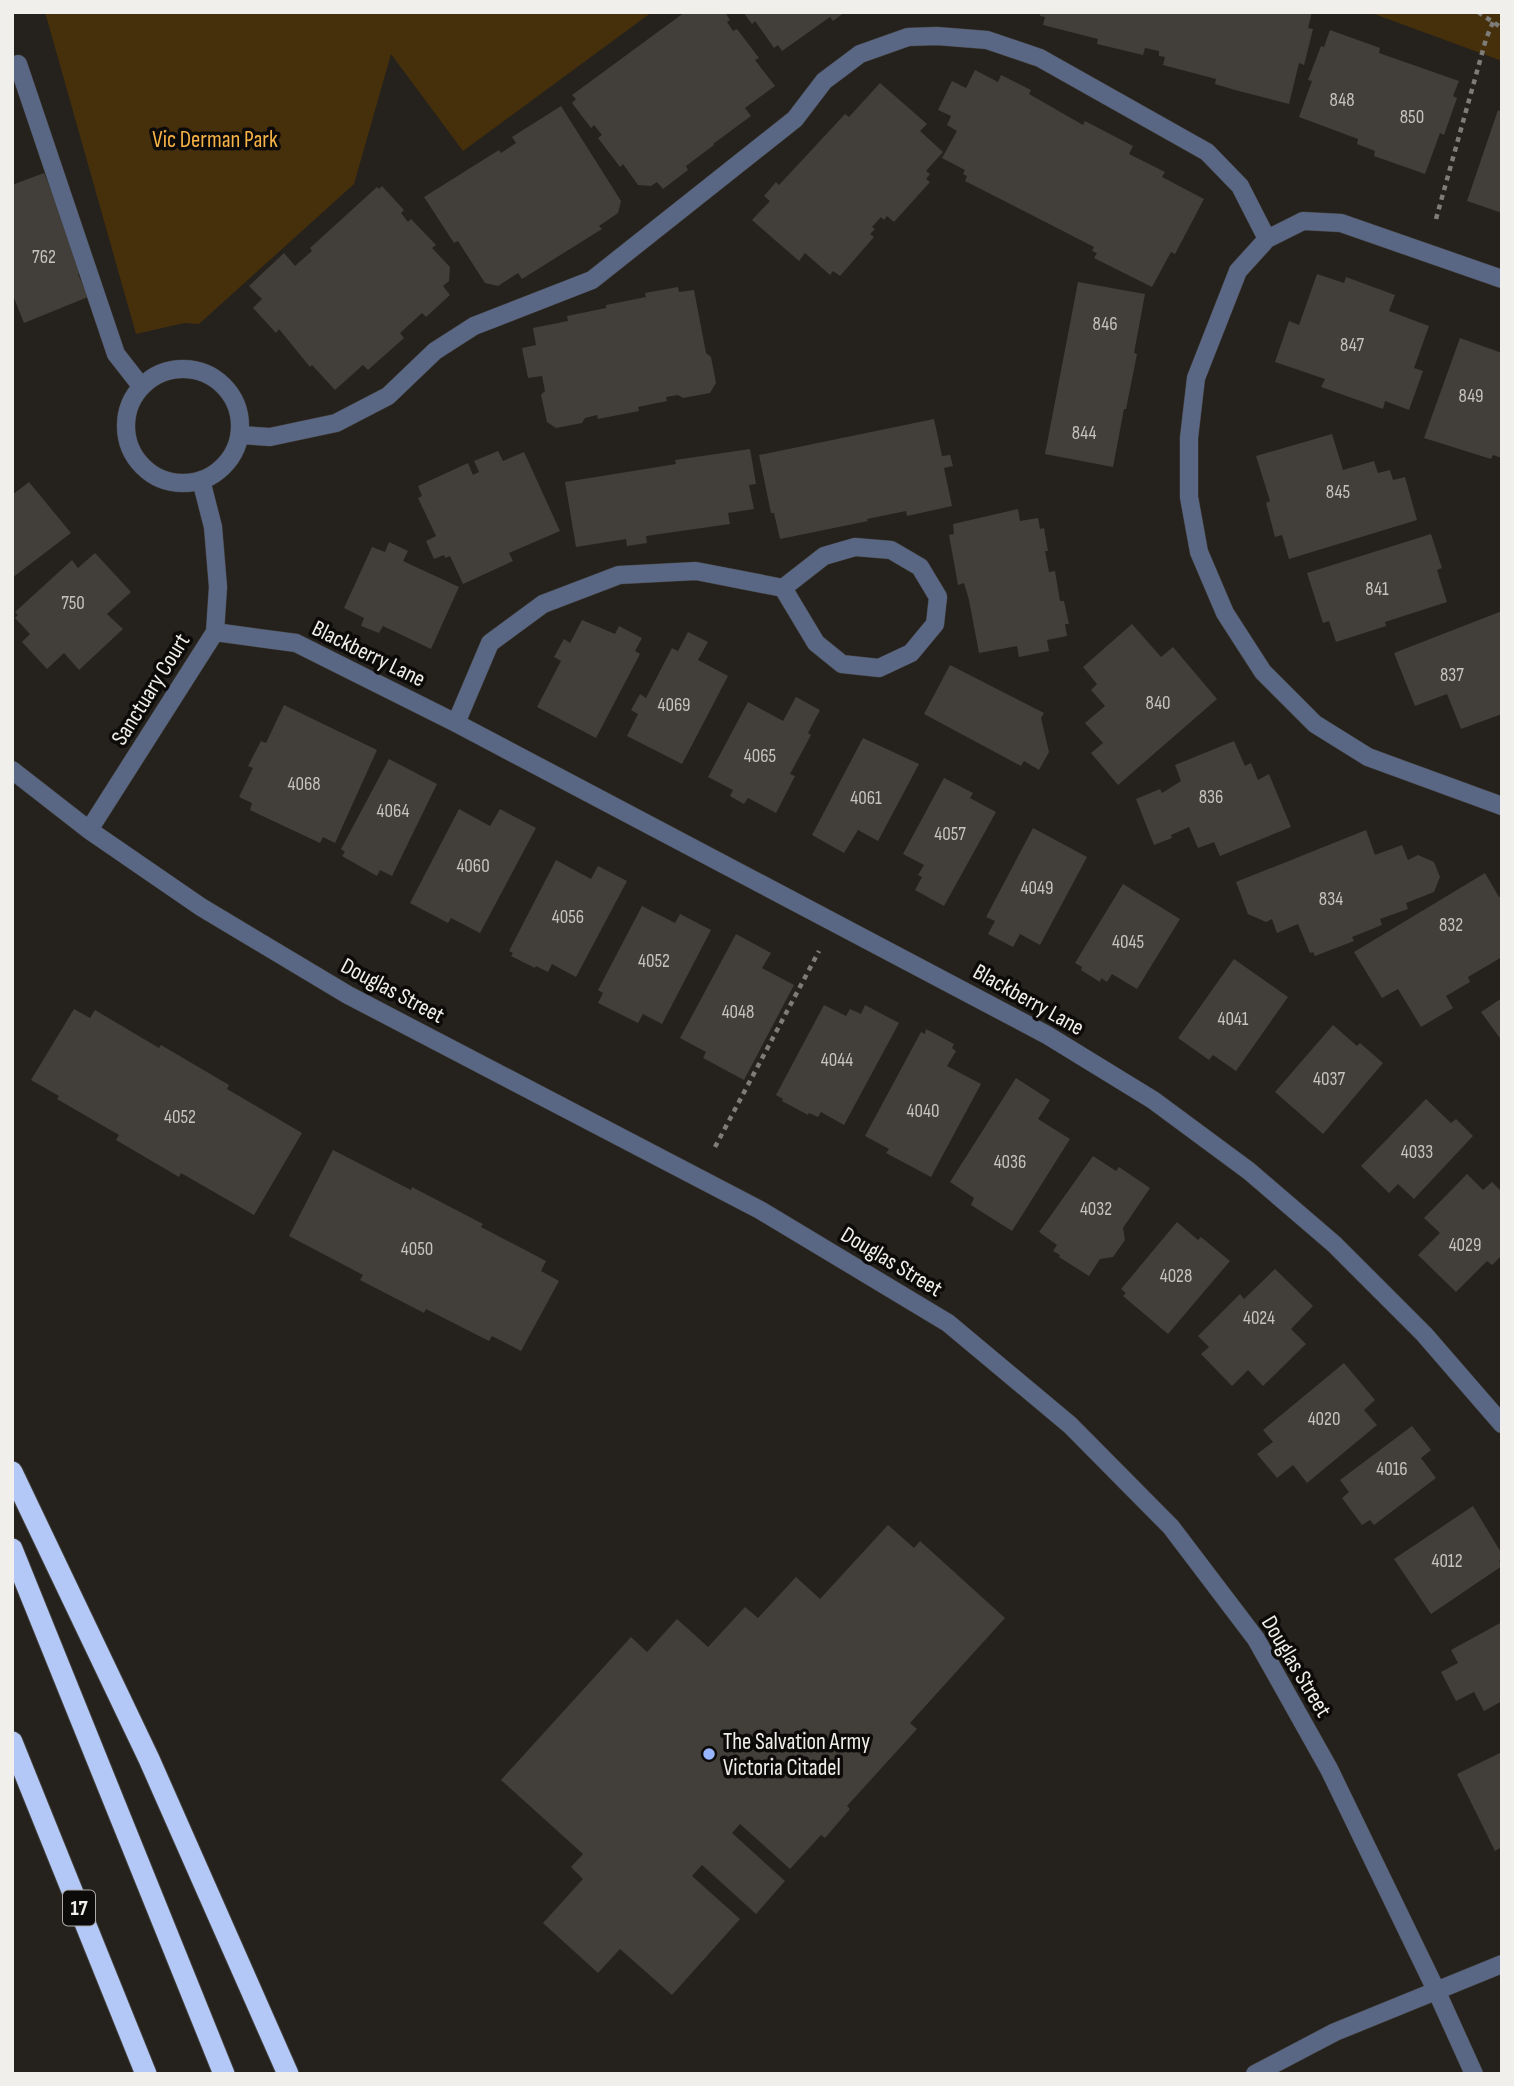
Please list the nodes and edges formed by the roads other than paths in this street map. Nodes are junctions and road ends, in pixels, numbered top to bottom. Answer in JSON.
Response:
{"nodes":[{"id":1,"x":18,"y":64,"type":"dead end"},
{"id":2,"x":1267,"y":239,"type":"junction"},
{"id":3,"x":1502,"y":279,"type":"edge"},
{"id":4,"x":141,"y":386,"type":"junction"},
{"id":5,"x":240,"y":435,"type":"junction"},
{"id":6,"x":201,"y":480,"type":"junction"},
{"id":7,"x":783,"y":588,"type":"junction"},
{"id":8,"x":215,"y":632,"type":"junction"},
{"id":9,"x":456,"y":723,"type":"junction"},
{"id":10,"x":12,"y":770,"type":"edge"},
{"id":11,"x":1502,"y":806,"type":"edge"},
{"id":12,"x":89,"y":830,"type":"junction"},
{"id":13,"x":1502,"y":1424,"type":"edge"},
{"id":14,"x":12,"y":1472,"type":"edge"},
{"id":15,"x":12,"y":1549,"type":"edge"},
{"id":16,"x":12,"y":1742,"type":"edge"},
{"id":17,"x":1502,"y":1964,"type":"edge"},
{"id":18,"x":1436,"y":1990,"type":"junction"},
{"id":19,"x":146,"y":2074,"type":"edge"},
{"id":20,"x":224,"y":2074,"type":"edge"},
{"id":21,"x":288,"y":2074,"type":"edge"},
{"id":22,"x":1255,"y":2074,"type":"edge"},
{"id":23,"x":1474,"y":2074,"type":"edge"}],
"edges":[{"from":1,"to":4,"type":"street"},
{"from":2,"to":3,"type":"street"},
{"from":2,"to":5,"type":"street"},
{"from":2,"to":11,"type":"street"},
{"from":4,"to":5,"type":"street"},
{"from":4,"to":6,"type":"street"},
{"from":5,"to":6,"type":"street"},
{"from":6,"to":8,"type":"street","name":"Sanctuary Court"},
{"from":7,"to":7,"type":"street"},
{"from":7,"to":9,"type":"street"},
{"from":8,"to":9,"type":"street","name":"Blackberry Lane"},
{"from":8,"to":12,"type":"street","name":"Sanctuary Court"},
{"from":9,"to":13,"type":"street","name":"Blackberry Lane"},
{"from":10,"to":12,"type":"street","name":"Douglas Street"},
{"from":12,"to":18,"type":"street","name":"Douglas Street"},
{"from":14,"to":21,"type":"highway"},
{"from":15,"to":20,"type":"highway"},
{"from":16,"to":19,"type":"highway","number":"17"},
{"from":17,"to":18,"type":"street"},
{"from":18,"to":22,"type":"street"},
{"from":18,"to":23,"type":"street","name":"Douglas Street"}]}
